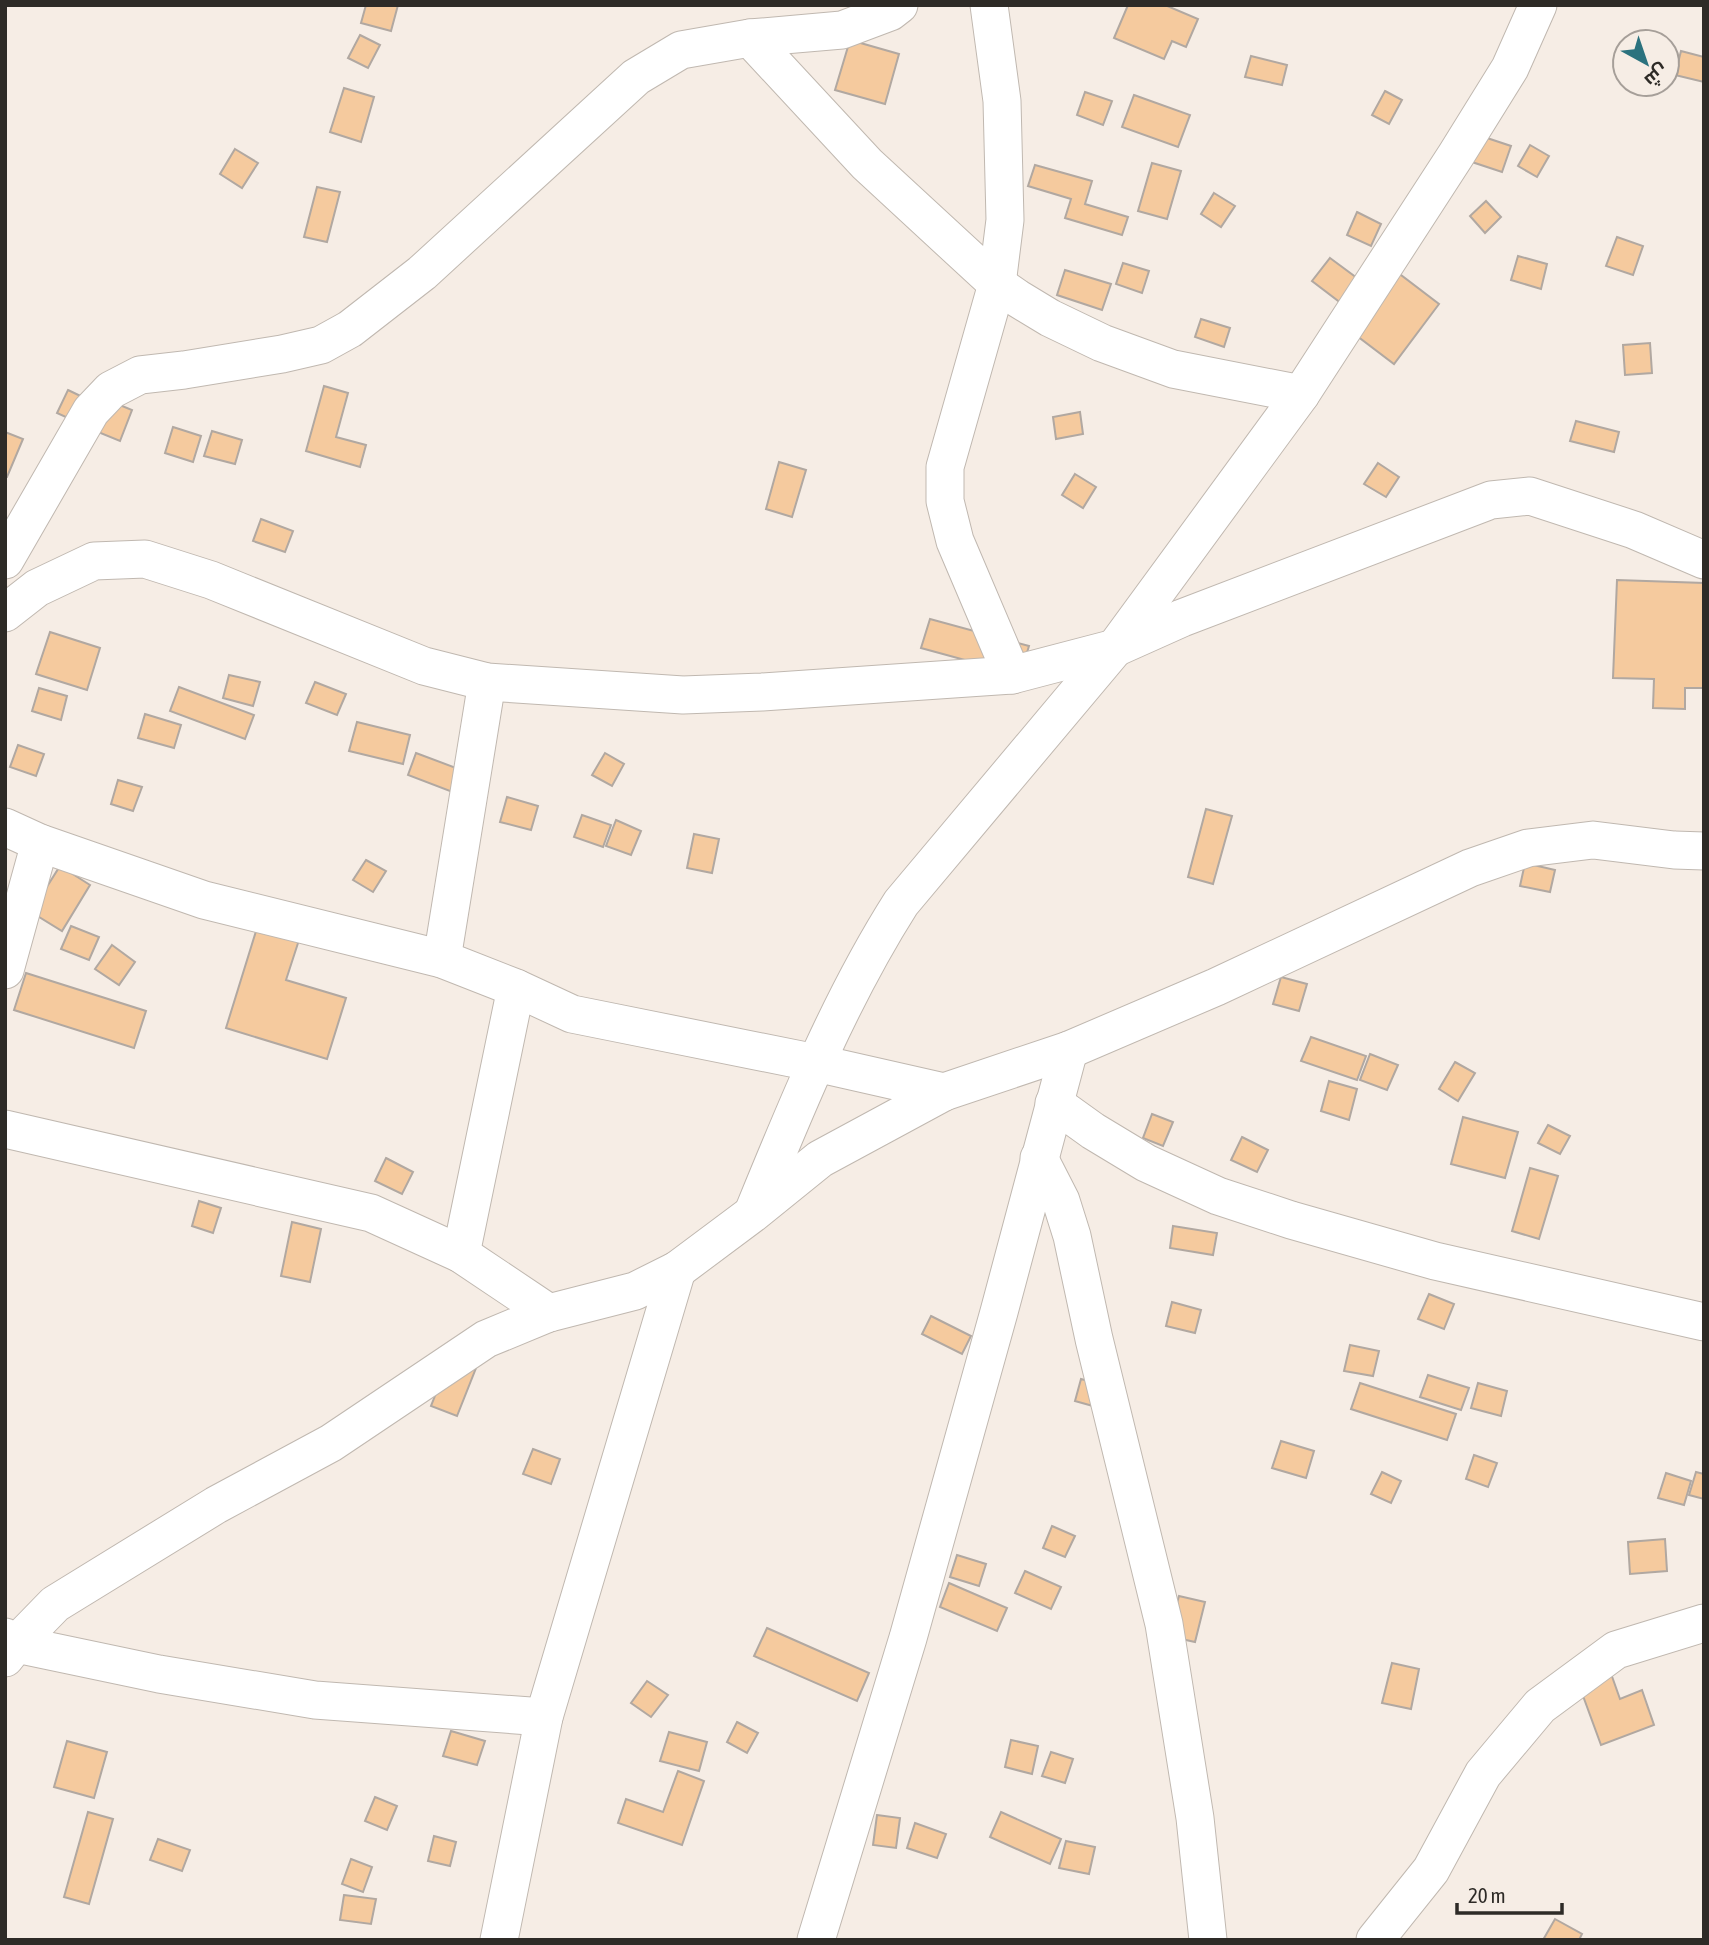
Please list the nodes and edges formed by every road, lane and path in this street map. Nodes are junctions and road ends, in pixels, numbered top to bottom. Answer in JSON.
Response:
{"nodes":[{"id":1,"x":899,"y":5,"type":"edge"},
{"id":2,"x":989,"y":5,"type":"edge"},
{"id":3,"x":1538,"y":5,"type":"edge"},
{"id":4,"x":750,"y":38,"type":"junction"},
{"id":5,"x":997,"y":284,"type":"junction"},
{"id":6,"x":1301,"y":394,"type":"junction"},
{"id":7,"x":5,"y":560,"type":"edge"},
{"id":8,"x":1704,"y":560,"type":"edge"},
{"id":9,"x":5,"y":613,"type":"edge"},
{"id":10,"x":1115,"y":648,"type":"junction"},
{"id":11,"x":1012,"y":675,"type":"junction"},
{"id":12,"x":487,"y":682,"type":"junction"},
{"id":13,"x":5,"y":827,"type":"edge"},
{"id":14,"x":40,"y":843,"type":"junction"},
{"id":15,"x":1704,"y":851,"type":"edge"},
{"id":16,"x":442,"y":959,"type":"junction"},
{"id":17,"x":5,"y":970,"type":"edge"},
{"id":18,"x":516,"y":988,"type":"junction"},
{"id":19,"x":1069,"y":1050,"type":"junction"},
{"id":20,"x":816,"y":1063,"type":"junction"},
{"id":21,"x":944,"y":1092,"type":"junction"},
{"id":22,"x":1054,"y":1103,"type":"junction"},
{"id":23,"x":5,"y":1129,"type":"edge"},
{"id":24,"x":1039,"y":1158,"type":"junction"},
{"id":25,"x":752,"y":1214,"type":"junction"},
{"id":26,"x":461,"y":1254,"type":"junction"},
{"id":27,"x":677,"y":1270,"type":"junction"},
{"id":28,"x":549,"y":1313,"type":"junction"},
{"id":29,"x":1704,"y":1322,"type":"edge"},
{"id":30,"x":1704,"y":1623,"type":"edge"},
{"id":31,"x":8,"y":1638,"type":"edge"},
{"id":32,"x":544,"y":1717,"type":"junction"},
{"id":33,"x":499,"y":1940,"type":"edge"},
{"id":34,"x":816,"y":1940,"type":"edge"},
{"id":35,"x":1208,"y":1940,"type":"edge"},
{"id":36,"x":1374,"y":1940,"type":"edge"}],
"edges":[{"from":1,"to":4,"type":"street"},
{"from":2,"to":5,"type":"street"},
{"from":3,"to":6,"type":"street"},
{"from":4,"to":5,"type":"street"},
{"from":4,"to":7,"type":"street"},
{"from":5,"to":6,"type":"street"},
{"from":5,"to":11,"type":"street"},
{"from":6,"to":10,"type":"street"},
{"from":8,"to":10,"type":"street"},
{"from":9,"to":12,"type":"street"},
{"from":10,"to":11,"type":"street"},
{"from":10,"to":20,"type":"street"},
{"from":11,"to":12,"type":"street"},
{"from":12,"to":16,"type":"street"},
{"from":13,"to":14,"type":"street"},
{"from":14,"to":16,"type":"street"},
{"from":14,"to":17,"type":"street"},
{"from":15,"to":19,"type":"street"},
{"from":16,"to":18,"type":"street"},
{"from":18,"to":20,"type":"street"},
{"from":18,"to":26,"type":"street"},
{"from":19,"to":21,"type":"street"},
{"from":19,"to":22,"type":"street"},
{"from":20,"to":21,"type":"street"},
{"from":20,"to":25,"type":"street"},
{"from":21,"to":25,"type":"street"},
{"from":22,"to":24,"type":"street"},
{"from":22,"to":29,"type":"street"},
{"from":23,"to":26,"type":"street"},
{"from":24,"to":34,"type":"street"},
{"from":24,"to":35,"type":"street"},
{"from":25,"to":27,"type":"street"},
{"from":26,"to":28,"type":"street"},
{"from":27,"to":28,"type":"street"},
{"from":27,"to":32,"type":"street"},
{"from":28,"to":31,"type":"street"},
{"from":30,"to":36,"type":"street"},
{"from":31,"to":32,"type":"street"},
{"from":32,"to":33,"type":"street"}]}
